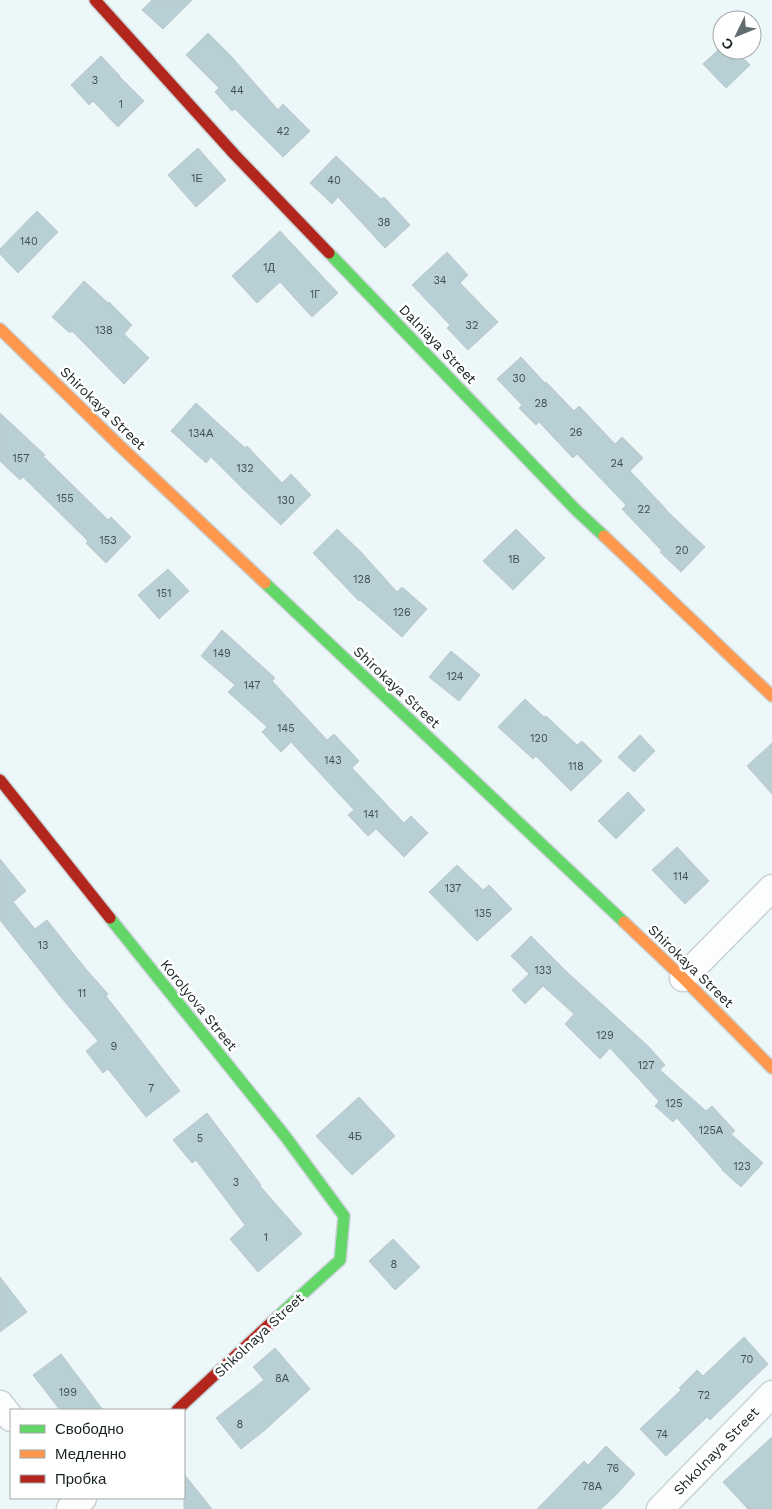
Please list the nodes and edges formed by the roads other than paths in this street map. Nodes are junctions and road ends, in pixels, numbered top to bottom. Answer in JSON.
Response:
{"nodes":[{"id":1,"x":95,"y":0,"type":"edge"},
{"id":2,"x":0,"y":329,"type":"edge"},
{"id":3,"x":772,"y":696,"type":"edge"},
{"id":4,"x":0,"y":780,"type":"edge"},
{"id":5,"x":772,"y":888,"type":"edge"},
{"id":6,"x":684,"y":978,"type":"junction"},
{"id":7,"x":772,"y":1068,"type":"edge"},
{"id":8,"x":772,"y":1394,"type":"edge"},
{"id":9,"x":0,"y":1404,"type":"edge"},
{"id":10,"x":179,"y":1409,"type":"edge"},
{"id":11,"x":10,"y":1417,"type":"edge"},
{"id":12,"x":660,"y":1509,"type":"edge"}],
"edges":[{"from":1,"to":3,"type":"street","name":"Dalniaya Street"},
{"from":2,"to":6,"type":"street","name":"Shirokaya Street"},
{"from":4,"to":10,"type":"street","name":"Shkolnaya Street"},
{"from":5,"to":6,"type":"street"},
{"from":6,"to":7,"type":"street","name":"Shirokaya Street"},
{"from":8,"to":12,"type":"street","name":"Shkolnaya Street"},
{"from":9,"to":11,"type":"street"}]}
